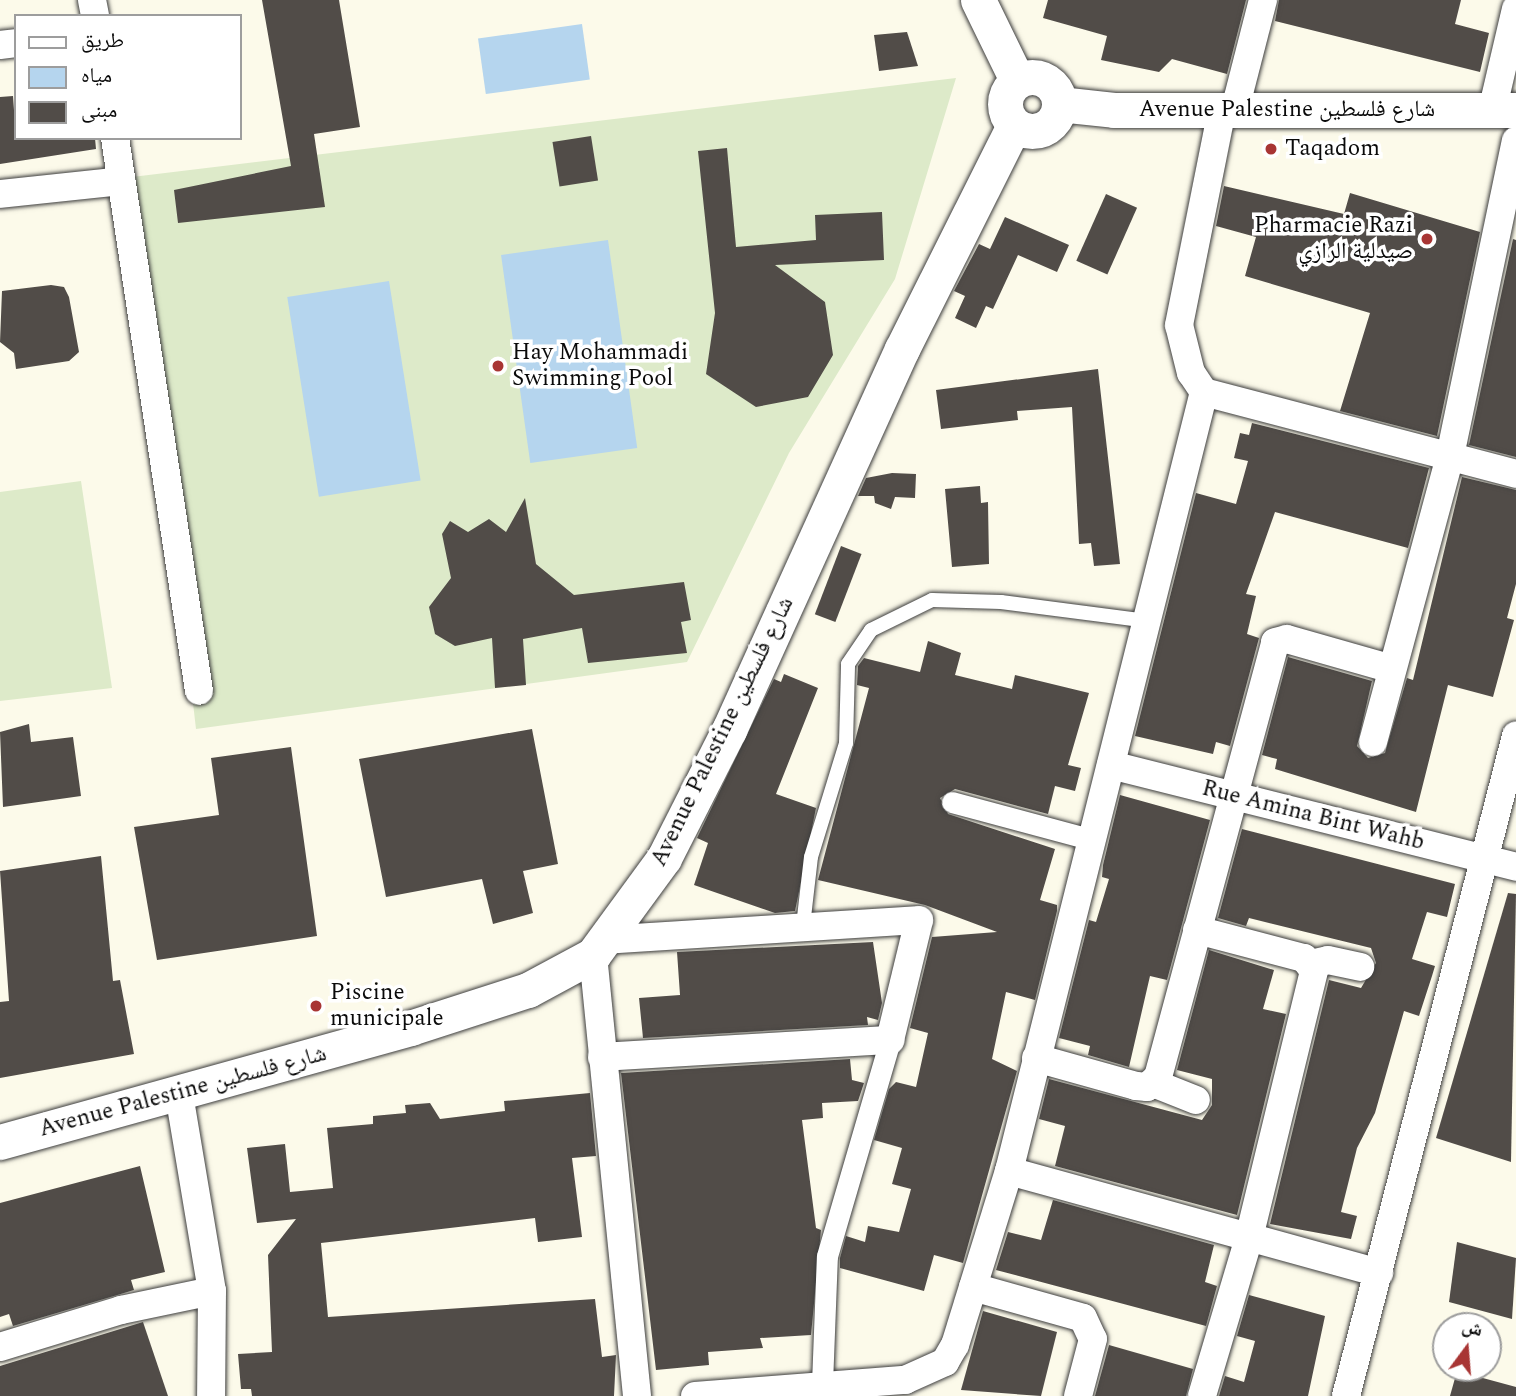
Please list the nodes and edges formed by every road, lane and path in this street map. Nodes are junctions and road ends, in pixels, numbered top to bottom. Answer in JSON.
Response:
{"nodes":[{"id":1,"x":978,"y":0,"type":"edge"},
{"id":2,"x":1262,"y":0,"type":"edge"},
{"id":3,"x":1516,"y":9,"type":"edge"},
{"id":4,"x":1017,"y":80,"type":"junction"},
{"id":5,"x":1059,"y":104,"type":"junction"},
{"id":6,"x":1228,"y":109,"type":"junction"},
{"id":7,"x":1504,"y":110,"type":"edge"},
{"id":8,"x":1014,"y":125,"type":"junction"},
{"id":9,"x":115,"y":140,"type":"edge"},
{"id":10,"x":1516,"y":141,"type":"edge"},
{"id":11,"x":121,"y":181,"type":"junction"},
{"id":12,"x":0,"y":194,"type":"edge"},
{"id":13,"x":1205,"y":392,"type":"junction"},
{"id":14,"x":1450,"y":456,"type":"junction"},
{"id":15,"x":1516,"y":474,"type":"edge"},
{"id":16,"x":1147,"y":621,"type":"junction"},
{"id":17,"x":1392,"y":669,"type":"junction"},
{"id":18,"x":199,"y":691,"type":"dead end"},
{"id":19,"x":1516,"y":736,"type":"edge"},
{"id":20,"x":1373,"y":742,"type":"dead end"},
{"id":21,"x":1111,"y":765,"type":"junction"},
{"id":22,"x":1235,"y":796,"type":"junction"},
{"id":23,"x":952,"y":802,"type":"dead end"},
{"id":24,"x":1089,"y":839,"type":"junction"},
{"id":25,"x":1484,"y":859,"type":"junction"},
{"id":26,"x":1516,"y":867,"type":"edge"},
{"id":27,"x":803,"y":926,"type":"junction"},
{"id":28,"x":1197,"y":930,"type":"junction"},
{"id":29,"x":599,"y":948,"type":"junction"},
{"id":30,"x":1311,"y":964,"type":"junction"},
{"id":31,"x":1360,"y":967,"type":"dead end"},
{"id":32,"x":890,"y":1040,"type":"junction"},
{"id":33,"x":603,"y":1057,"type":"junction"},
{"id":34,"x":1036,"y":1058,"type":"junction"},
{"id":35,"x":1153,"y":1083,"type":"junction"},
{"id":36,"x":179,"y":1094,"type":"junction"},
{"id":37,"x":1196,"y":1101,"type":"dead end"},
{"id":38,"x":0,"y":1142,"type":"edge"},
{"id":39,"x":1009,"y":1171,"type":"junction"},
{"id":40,"x":1249,"y":1238,"type":"junction"},
{"id":41,"x":1379,"y":1273,"type":"junction"},
{"id":42,"x":973,"y":1287,"type":"junction"},
{"id":43,"x":212,"y":1291,"type":"junction"},
{"id":44,"x":0,"y":1347,"type":"edge"},
{"id":45,"x":822,"y":1384,"type":"junction"},
{"id":46,"x":857,"y":1390,"type":"edge"},
{"id":47,"x":211,"y":1396,"type":"edge"},
{"id":48,"x":637,"y":1396,"type":"edge"},
{"id":49,"x":695,"y":1396,"type":"edge"},
{"id":50,"x":1078,"y":1396,"type":"edge"},
{"id":51,"x":1202,"y":1396,"type":"edge"},
{"id":52,"x":1346,"y":1396,"type":"edge"}],
"edges":[{"from":1,"to":4,"type":"street"},
{"from":2,"to":6,"type":"street"},
{"from":3,"to":7,"type":"street"},
{"from":4,"to":5,"type":"street"},
{"from":4,"to":8,"type":"street"},
{"from":5,"to":6,"type":"street","name":"Avenue Palestine شارع فلسطين"},
{"from":5,"to":8,"type":"street"},
{"from":6,"to":7,"type":"street","name":"Avenue Palestine شارع فلسطين"},
{"from":6,"to":13,"type":"street"},
{"from":8,"to":29,"type":"street","name":"Avenue Palestine شارع فلسطين"},
{"from":9,"to":11,"type":"street"},
{"from":10,"to":14,"type":"street"},
{"from":11,"to":12,"type":"street"},
{"from":11,"to":18,"type":"street"},
{"from":13,"to":14,"type":"street"},
{"from":13,"to":16,"type":"street"},
{"from":14,"to":15,"type":"street"},
{"from":14,"to":17,"type":"street"},
{"from":16,"to":21,"type":"street"},
{"from":16,"to":27,"type":"lane"},
{"from":17,"to":20,"type":"street"},
{"from":17,"to":22,"type":"street"},
{"from":19,"to":25,"type":"street"},
{"from":21,"to":22,"type":"street","name":"Rue Amina Bint Wahb"},
{"from":21,"to":24,"type":"street"},
{"from":22,"to":25,"type":"street","name":"Rue Amina Bint Wahb"},
{"from":22,"to":28,"type":"street"},
{"from":23,"to":24,"type":"street"},
{"from":24,"to":34,"type":"street"},
{"from":25,"to":26,"type":"street","name":"Rue Amina Bint Wahb"},
{"from":25,"to":41,"type":"street"},
{"from":27,"to":29,"type":"street"},
{"from":27,"to":32,"type":"street"},
{"from":28,"to":30,"type":"street"},
{"from":28,"to":35,"type":"street"},
{"from":29,"to":33,"type":"street"},
{"from":29,"to":36,"type":"street","name":"Avenue Palestine شارع فلسطين"},
{"from":30,"to":31,"type":"street"},
{"from":30,"to":40,"type":"street"},
{"from":32,"to":33,"type":"street"},
{"from":32,"to":45,"type":"street"},
{"from":33,"to":48,"type":"street"},
{"from":34,"to":35,"type":"street"},
{"from":34,"to":39,"type":"street"},
{"from":35,"to":37,"type":"street"},
{"from":36,"to":38,"type":"street","name":"Avenue Palestine شارع فلسطين"},
{"from":36,"to":43,"type":"street"},
{"from":39,"to":40,"type":"street"},
{"from":39,"to":42,"type":"street"},
{"from":40,"to":41,"type":"street"},
{"from":40,"to":51,"type":"street"},
{"from":41,"to":52,"type":"street"},
{"from":42,"to":46,"type":"street"},
{"from":42,"to":50,"type":"street"},
{"from":43,"to":44,"type":"street"},
{"from":43,"to":47,"type":"street"},
{"from":45,"to":46,"type":"street"},
{"from":45,"to":49,"type":"street"}]}
